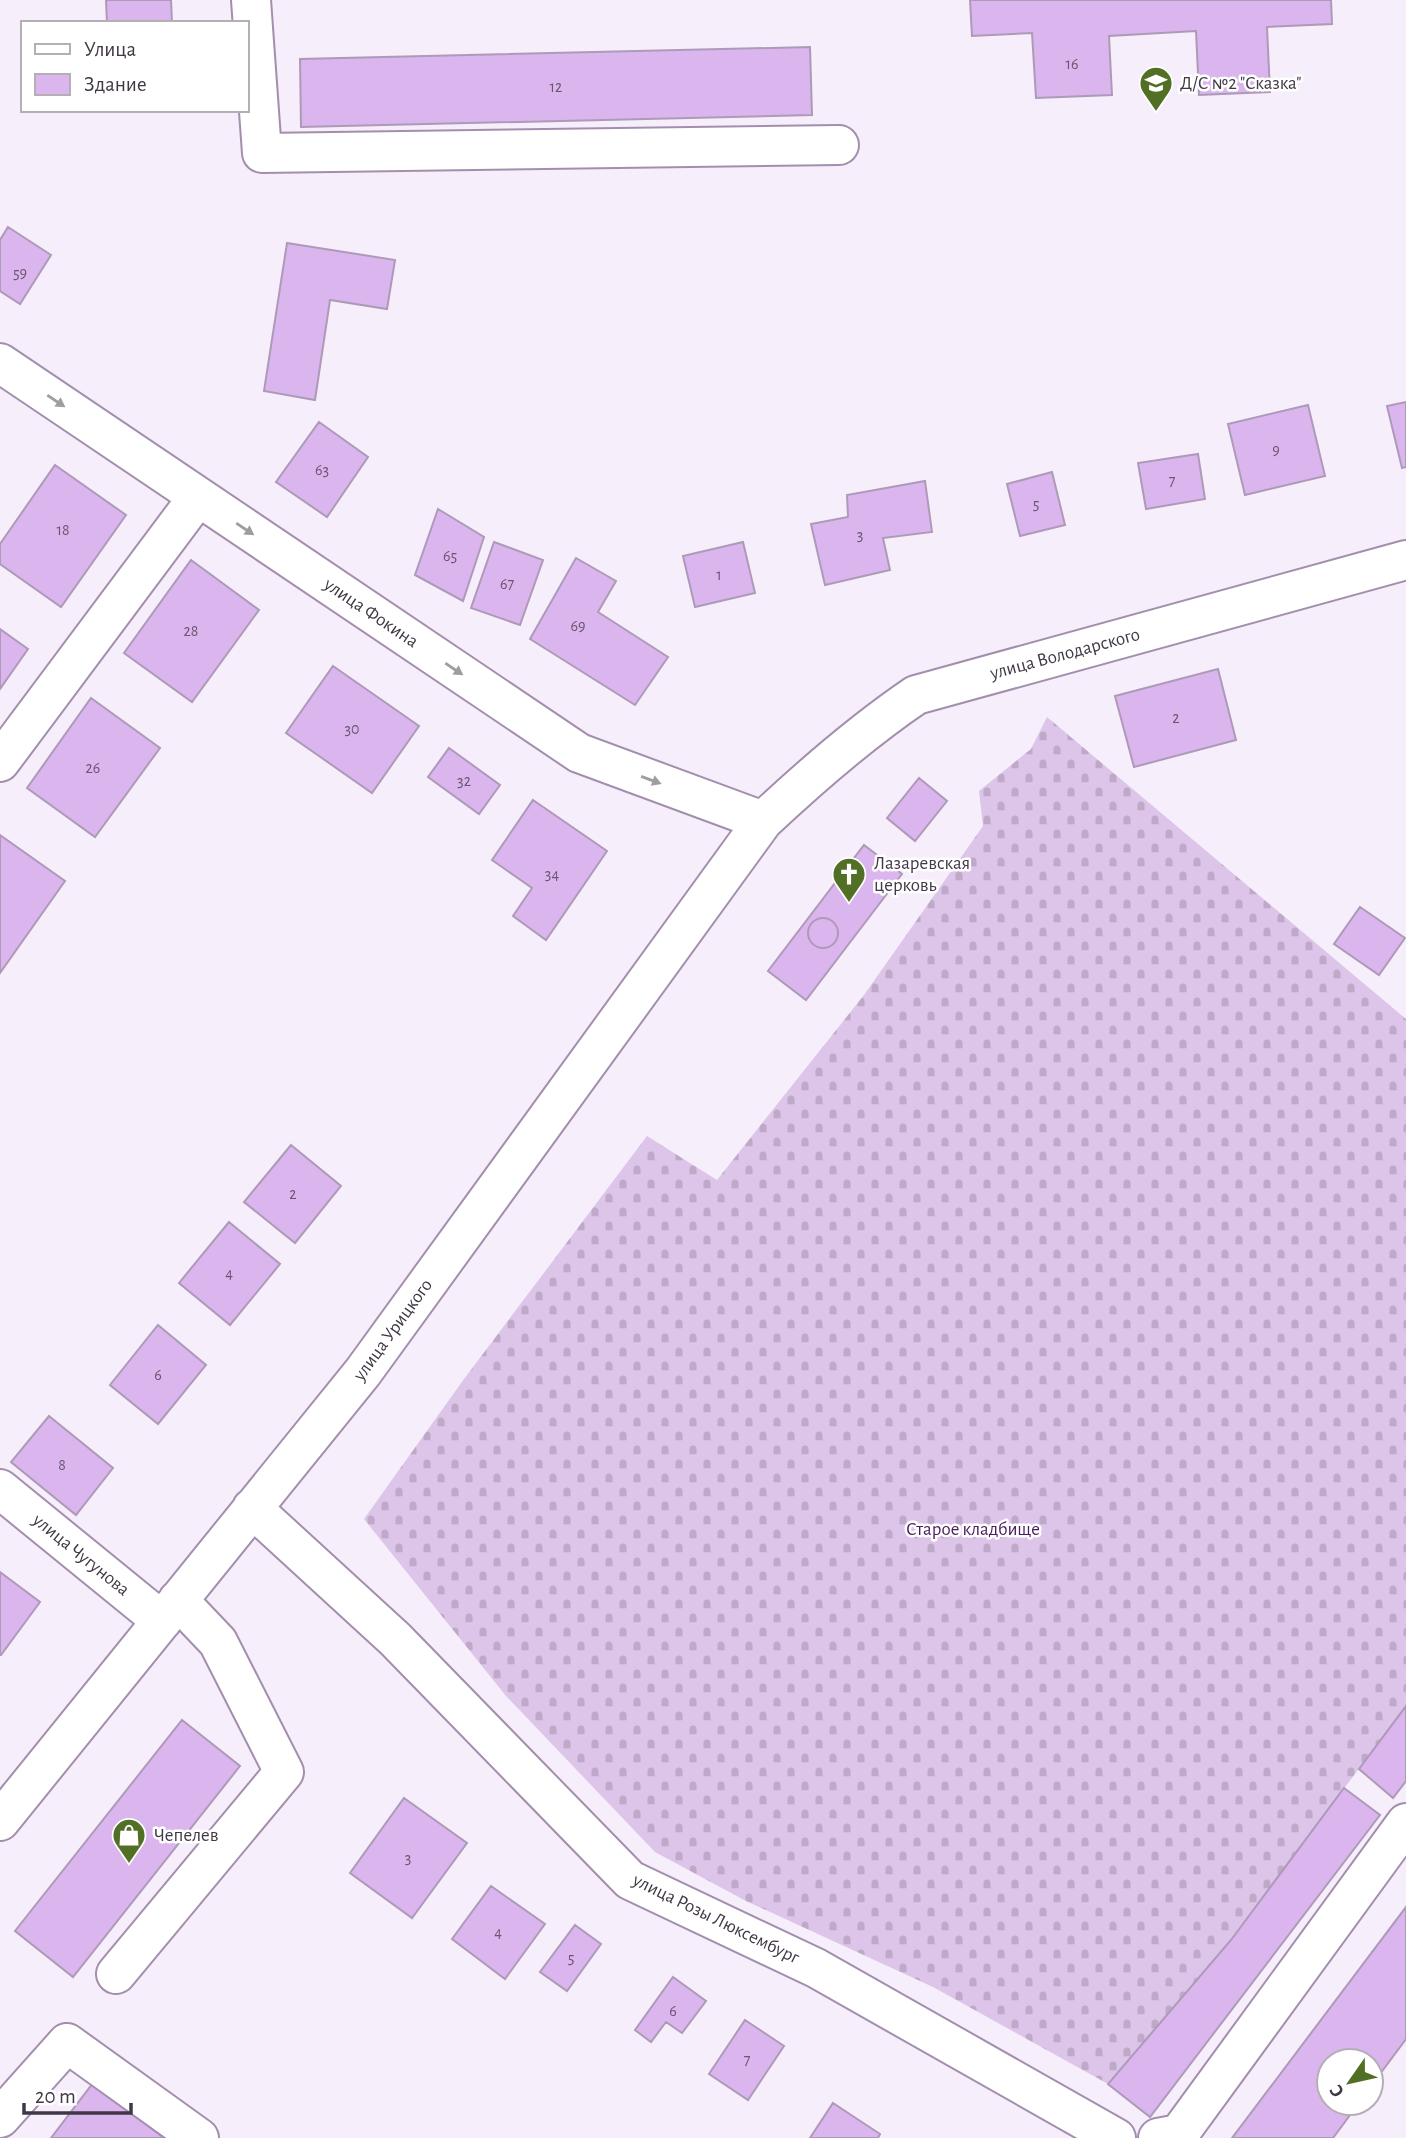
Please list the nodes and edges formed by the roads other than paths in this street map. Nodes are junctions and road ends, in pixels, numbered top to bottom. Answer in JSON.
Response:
{"nodes":[{"id":1,"x":251,"y":0,"type":"edge"},
{"id":2,"x":839,"y":145,"type":"dead end"},
{"id":3,"x":0,"y":363,"type":"edge"},
{"id":4,"x":198,"y":497,"type":"junction"},
{"id":5,"x":1406,"y":560,"type":"edge"},
{"id":6,"x":0,"y":762,"type":"edge"},
{"id":7,"x":763,"y":821,"type":"junction"},
{"id":8,"x":0,"y":1489,"type":"edge"},
{"id":9,"x":252,"y":1508,"type":"junction"},
{"id":10,"x":170,"y":1610,"type":"junction"},
{"id":11,"x":0,"y":1821,"type":"edge"},
{"id":12,"x":1406,"y":1823,"type":"edge"},
{"id":13,"x":116,"y":1974,"type":"dead end"},
{"id":14,"x":0,"y":2118,"type":"edge"},
{"id":15,"x":199,"y":2138,"type":"edge"},
{"id":16,"x":1116,"y":2138,"type":"edge"},
{"id":17,"x":1158,"y":2138,"type":"edge"}],
"edges":[{"from":1,"to":2,"type":"street"},
{"from":3,"to":4,"type":"street","name":"улица Фокина","one_way":true},
{"from":4,"to":6,"type":"street"},
{"from":4,"to":7,"type":"street","name":"улица Фокина","one_way":true},
{"from":5,"to":7,"type":"street","name":"улица Володарского"},
{"from":7,"to":9,"type":"street","name":"улица Урицкого"},
{"from":8,"to":10,"type":"street","name":"улица Чугунова"},
{"from":9,"to":10,"type":"street","name":"улица Урицкого"},
{"from":9,"to":16,"type":"street","name":"улица Розы Люксембург"},
{"from":10,"to":11,"type":"street","name":"улица Урицкого"},
{"from":10,"to":13,"type":"street","name":"улица Чугунова"},
{"from":12,"to":17,"type":"street"},
{"from":14,"to":15,"type":"street"}]}
